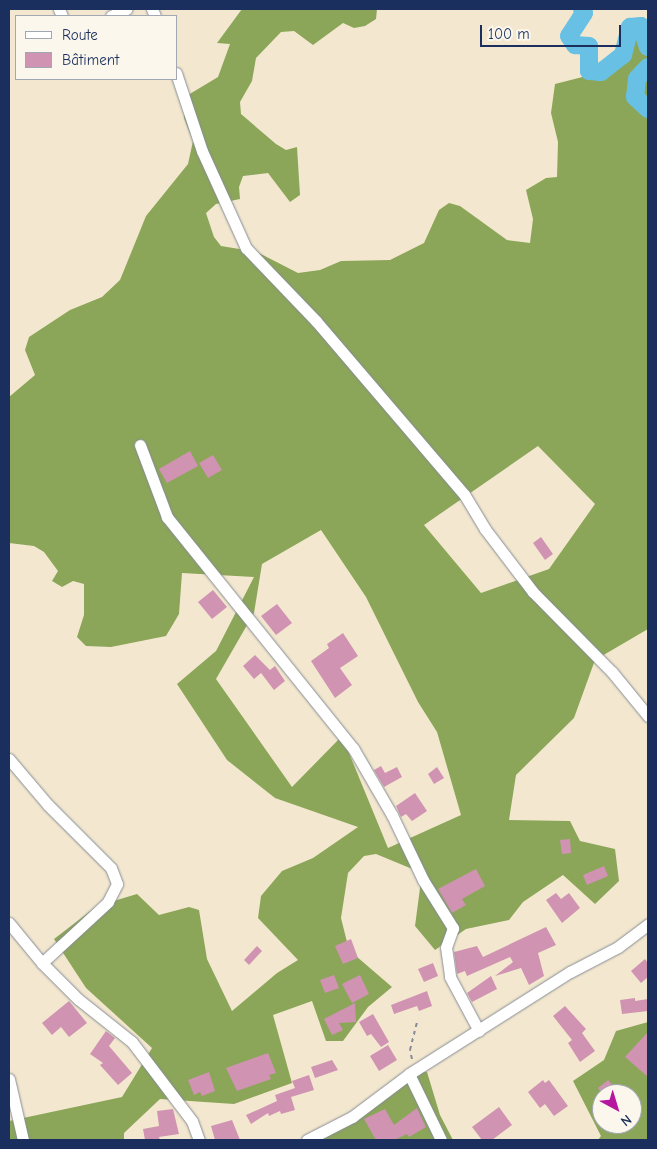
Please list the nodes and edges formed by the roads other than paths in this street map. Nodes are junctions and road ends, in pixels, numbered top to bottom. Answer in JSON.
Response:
{"nodes":[{"id":1,"x":127,"y":9,"type":"edge"},
{"id":2,"x":113,"y":15,"type":"edge"},
{"id":3,"x":178,"y":79,"type":"edge"},
{"id":4,"x":140,"y":445,"type":"dead end"},
{"id":5,"x":648,"y":716,"type":"edge"},
{"id":6,"x":9,"y":760,"type":"edge"},
{"id":7,"x":9,"y":924,"type":"edge"},
{"id":8,"x":648,"y":924,"type":"edge"},
{"id":9,"x":42,"y":963,"type":"junction"},
{"id":10,"x":479,"y":1031,"type":"junction"},
{"id":11,"x":412,"y":1073,"type":"junction"},
{"id":12,"x":9,"y":1079,"type":"edge"},
{"id":13,"x":23,"y":1140,"type":"edge"},
{"id":14,"x":199,"y":1140,"type":"edge"},
{"id":15,"x":307,"y":1140,"type":"edge"},
{"id":16,"x":441,"y":1140,"type":"edge"}],
"edges":[{"from":1,"to":2,"type":"street"},
{"from":3,"to":5,"type":"street"},
{"from":4,"to":10,"type":"street"},
{"from":6,"to":9,"type":"street"},
{"from":7,"to":9,"type":"street"},
{"from":8,"to":10,"type":"street"},
{"from":9,"to":14,"type":"street"},
{"from":10,"to":11,"type":"street"},
{"from":11,"to":15,"type":"street"},
{"from":11,"to":16,"type":"street"},
{"from":12,"to":13,"type":"street"}]}
